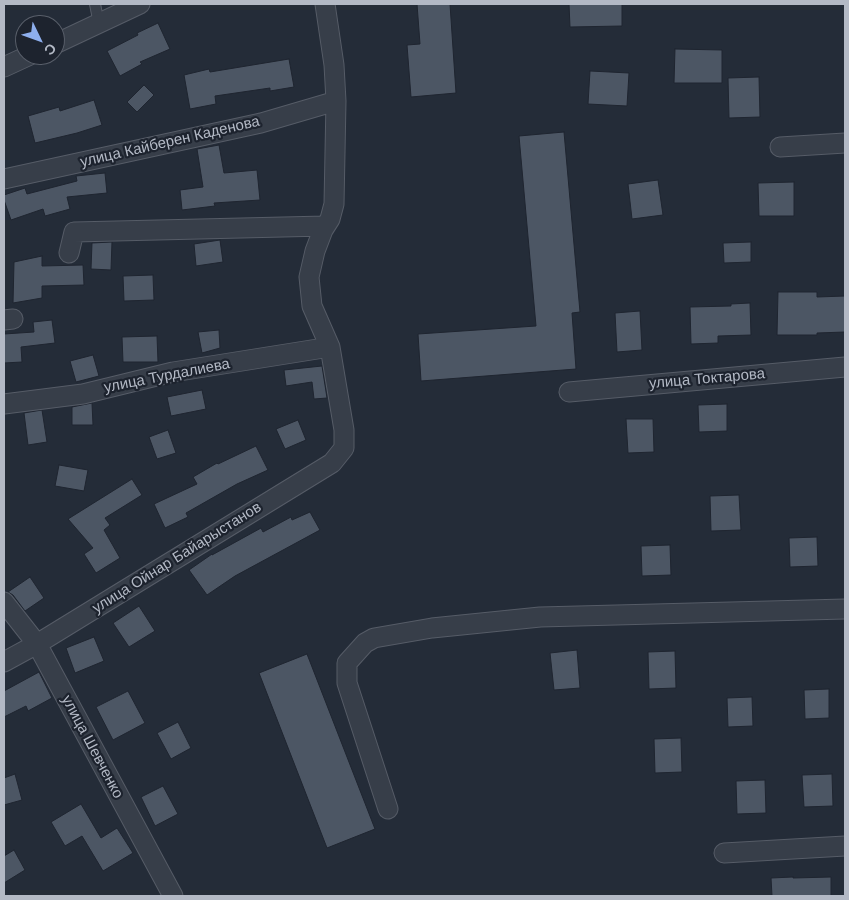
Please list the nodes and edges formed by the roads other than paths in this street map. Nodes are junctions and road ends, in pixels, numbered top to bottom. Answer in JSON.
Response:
{"nodes":[{"id":1,"x":95,"y":4,"type":"edge"},
{"id":2,"x":140,"y":4,"type":"edge"},
{"id":3,"x":325,"y":4,"type":"edge"},
{"id":4,"x":99,"y":24,"type":"junction"},
{"id":5,"x":65,"y":39,"type":"edge"},
{"id":6,"x":336,"y":101,"type":"junction"},
{"id":7,"x":845,"y":143,"type":"edge"},
{"id":8,"x":780,"y":147,"type":"dead end"},
{"id":9,"x":4,"y":179,"type":"edge"},
{"id":10,"x":325,"y":226,"type":"junction"},
{"id":11,"x":69,"y":253,"type":"dead end"},
{"id":12,"x":330,"y":347,"type":"junction"},
{"id":13,"x":845,"y":367,"type":"edge"},
{"id":14,"x":569,"y":392,"type":"dead end"},
{"id":15,"x":4,"y":404,"type":"edge"},
{"id":16,"x":4,"y":602,"type":"edge"},
{"id":17,"x":845,"y":609,"type":"edge"},
{"id":18,"x":37,"y":644,"type":"junction"},
{"id":19,"x":4,"y":662,"type":"edge"},
{"id":20,"x":388,"y":809,"type":"dead end"},
{"id":21,"x":845,"y":846,"type":"edge"},
{"id":22,"x":724,"y":853,"type":"dead end"},
{"id":23,"x":173,"y":896,"type":"edge"}],
"edges":[{"from":1,"to":4,"type":"lane"},
{"from":2,"to":4,"type":"street"},
{"from":3,"to":6,"type":"street"},
{"from":4,"to":5,"type":"street"},
{"from":6,"to":9,"type":"street","name":"улица Кайберен Каденова"},
{"from":6,"to":10,"type":"street"},
{"from":7,"to":8,"type":"street"},
{"from":10,"to":11,"type":"street"},
{"from":10,"to":12,"type":"street"},
{"from":12,"to":15,"type":"street","name":"улица Турдалиева"},
{"from":12,"to":18,"type":"street","name":"улица Ойнар Байарыстанов"},
{"from":13,"to":14,"type":"street","name":"улица Токтарова"},
{"from":16,"to":18,"type":"street","name":"улица Шевченко"},
{"from":17,"to":20,"type":"street"},
{"from":18,"to":19,"type":"street","name":"улица Ойнар Байарыстанов"},
{"from":18,"to":23,"type":"street","name":"улица Шевченко"},
{"from":21,"to":22,"type":"street"}]}
